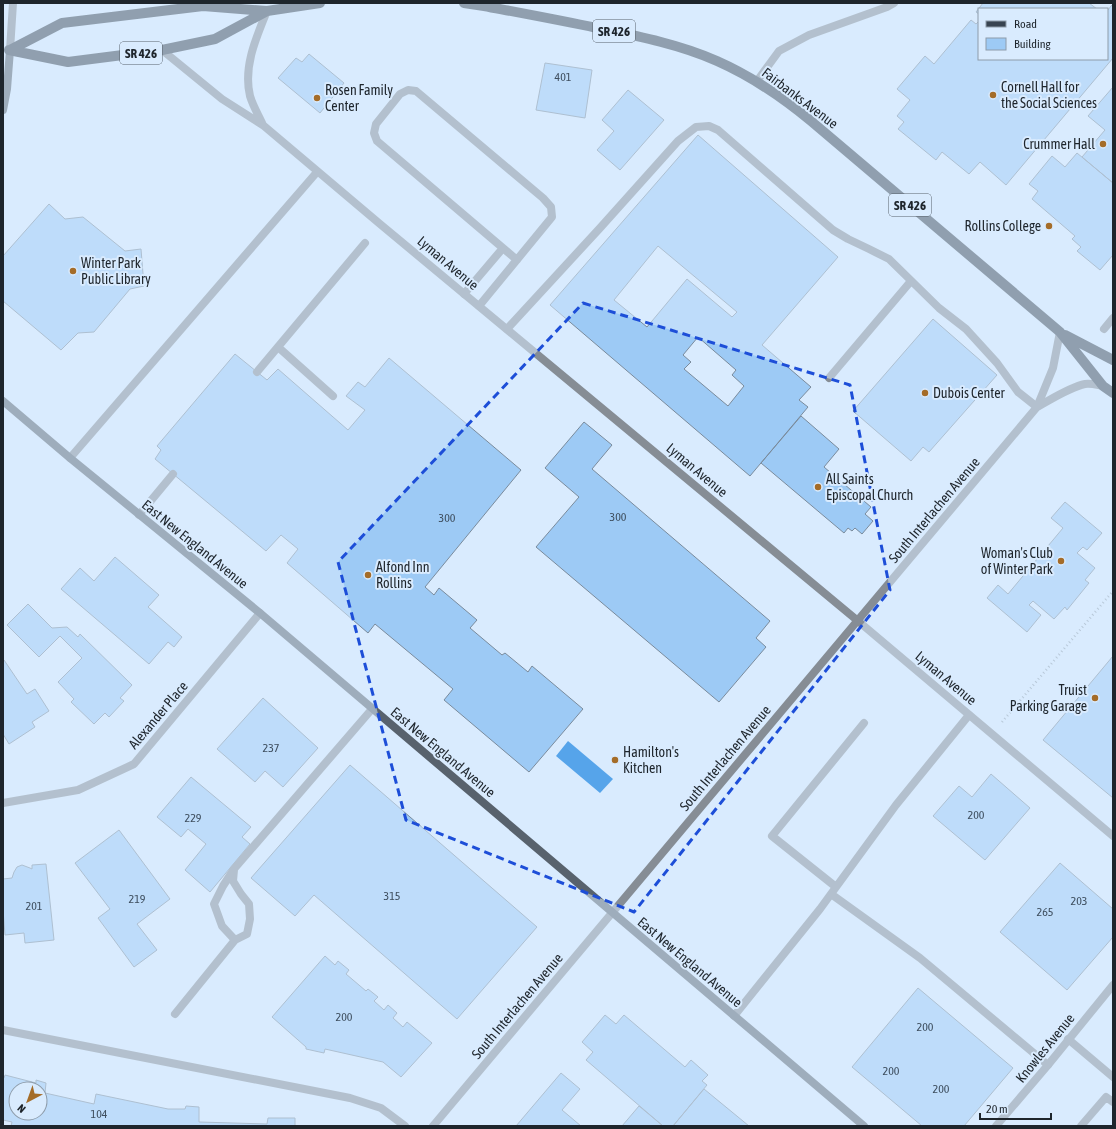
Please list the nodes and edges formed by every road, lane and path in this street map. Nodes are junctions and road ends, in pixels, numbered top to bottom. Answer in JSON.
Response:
{"nodes":[{"id":1,"x":13,"y":3,"type":"edge"},
{"id":2,"x":320,"y":3,"type":"edge"},
{"id":3,"x":464,"y":3,"type":"edge"},
{"id":4,"x":894,"y":3,"type":"edge"},
{"id":5,"x":267,"y":11,"type":"junction"},
{"id":6,"x":6,"y":50,"type":"edge"},
{"id":7,"x":162,"y":50,"type":"junction"},
{"id":8,"x":757,"y":81,"type":"junction"},
{"id":9,"x":3,"y":110,"type":"edge"},
{"id":10,"x":264,"y":126,"type":"junction"},
{"id":11,"x":317,"y":172,"type":"junction"},
{"id":12,"x":365,"y":243,"type":"dead end"},
{"id":13,"x":503,"y":248,"type":"junction"},
{"id":14,"x":517,"y":260,"type":"junction"},
{"id":15,"x":911,"y":281,"type":"junction"},
{"id":16,"x":464,"y":294,"type":"junction"},
{"id":17,"x":479,"y":306,"type":"junction"},
{"id":18,"x":1113,"y":318,"type":"edge"},
{"id":19,"x":507,"y":329,"type":"junction"},
{"id":20,"x":1104,"y":329,"type":"dead end"},
{"id":21,"x":1060,"y":332,"type":"junction"},
{"id":22,"x":278,"y":347,"type":"junction"},
{"id":23,"x":1113,"y":360,"type":"edge"},
{"id":24,"x":257,"y":372,"type":"dead end"},
{"id":25,"x":829,"y":378,"type":"dead end"},
{"id":26,"x":1104,"y":386,"type":"junction"},
{"id":27,"x":1113,"y":393,"type":"edge"},
{"id":28,"x":333,"y":396,"type":"dead end"},
{"id":29,"x":3,"y":401,"type":"edge"},
{"id":30,"x":1037,"y":407,"type":"junction"},
{"id":31,"x":70,"y":458,"type":"junction"},
{"id":32,"x":173,"y":474,"type":"dead end"},
{"id":33,"x":139,"y":515,"type":"junction"},
{"id":34,"x":1113,"y":591,"type":"edge"},
{"id":35,"x":260,"y":613,"type":"junction"},
{"id":36,"x":858,"y":621,"type":"junction"},
{"id":37,"x":372,"y":709,"type":"junction"},
{"id":38,"x":969,"y":715,"type":"junction"},
{"id":39,"x":864,"y":723,"type":"dead end"},
{"id":40,"x":992,"y":734,"type":"junction"},
{"id":41,"x":3,"y":802,"type":"edge"},
{"id":42,"x":1113,"y":836,"type":"edge"},
{"id":43,"x":234,"y":869,"type":"junction"},
{"id":44,"x":836,"y":887,"type":"junction"},
{"id":45,"x":831,"y":894,"type":"junction"},
{"id":46,"x":612,"y":912,"type":"junction"},
{"id":47,"x":235,"y":940,"type":"junction"},
{"id":48,"x":1113,"y":985,"type":"edge"},
{"id":49,"x":175,"y":1014,"type":"dead end"},
{"id":50,"x":734,"y":1016,"type":"junction"},
{"id":51,"x":3,"y":1030,"type":"edge"},
{"id":52,"x":1068,"y":1039,"type":"junction"},
{"id":53,"x":1048,"y":1065,"type":"junction"},
{"id":54,"x":1113,"y":1077,"type":"edge"},
{"id":55,"x":1113,"y":1102,"type":"edge"},
{"id":56,"x":404,"y":1126,"type":"edge"},
{"id":57,"x":433,"y":1126,"type":"edge"},
{"id":58,"x":864,"y":1126,"type":"edge"},
{"id":59,"x":996,"y":1126,"type":"edge"},
{"id":60,"x":1081,"y":1126,"type":"edge"}],
"edges":[{"from":1,"to":6,"type":"street"},
{"from":2,"to":5,"type":"main road","number":"SR 426"},
{"from":3,"to":8,"type":"main road","name":"Fairbanks Avenue","number":"SR 426"},
{"from":4,"to":8,"type":"street"},
{"from":5,"to":6,"type":"main road","number":"SR 426"},
{"from":5,"to":7,"type":"main road","number":"SR 426"},
{"from":5,"to":10,"type":"street","name":"Lyman Avenue"},
{"from":6,"to":7,"type":"main road","number":"SR 426"},
{"from":6,"to":9,"type":"street"},
{"from":7,"to":10,"type":"street","name":"Lyman Avenue"},
{"from":8,"to":21,"type":"main road","name":"Fairbanks Avenue","number":"SR 426"},
{"from":10,"to":11,"type":"street","name":"Lyman Avenue"},
{"from":11,"to":16,"type":"street","name":"Lyman Avenue"},
{"from":11,"to":31,"type":"street"},
{"from":12,"to":22,"type":"street"},
{"from":13,"to":14,"type":"street"},
{"from":13,"to":14,"type":"street"},
{"from":13,"to":16,"type":"street"},
{"from":14,"to":17,"type":"street"},
{"from":15,"to":19,"type":"street"},
{"from":15,"to":25,"type":"street"},
{"from":15,"to":30,"type":"street"},
{"from":16,"to":17,"type":"street","name":"Lyman Avenue"},
{"from":17,"to":19,"type":"street","name":"Lyman Avenue"},
{"from":18,"to":20,"type":"street"},
{"from":19,"to":36,"type":"street","name":"Lyman Avenue"},
{"from":21,"to":23,"type":"main road","name":"Fairbanks Avenue","number":"SR 426"},
{"from":21,"to":26,"type":"main road","name":"Fairbanks Avenue","number":"SR 426"},
{"from":21,"to":30,"type":"street","name":"South Interlachen Avenue"},
{"from":22,"to":24,"type":"street"},
{"from":22,"to":28,"type":"street"},
{"from":26,"to":27,"type":"main road","name":"Fairbanks Avenue","number":"SR 426"},
{"from":26,"to":30,"type":"street","name":"South Interlachen Avenue"},
{"from":29,"to":31,"type":"street","name":"East New England Avenue"},
{"from":30,"to":36,"type":"street","name":"South Interlachen Avenue"},
{"from":31,"to":33,"type":"street","name":"East New England Avenue"},
{"from":32,"to":33,"type":"street"},
{"from":33,"to":35,"type":"street","name":"East New England Avenue"},
{"from":34,"to":40,"type":"path"},
{"from":35,"to":37,"type":"street","name":"East New England Avenue"},
{"from":35,"to":41,"type":"street","name":"Alexander Place"},
{"from":36,"to":38,"type":"street","name":"Lyman Avenue"},
{"from":36,"to":46,"type":"street","name":"South Interlachen Avenue"},
{"from":37,"to":43,"type":"street"},
{"from":37,"to":46,"type":"street","name":"East New England Avenue"},
{"from":38,"to":40,"type":"street","name":"Lyman Avenue"},
{"from":38,"to":44,"type":"street"},
{"from":39,"to":44,"type":"street"},
{"from":40,"to":42,"type":"street","name":"Lyman Avenue"},
{"from":43,"to":47,"type":"street"},
{"from":43,"to":47,"type":"street"},
{"from":44,"to":45,"type":"street"},
{"from":45,"to":50,"type":"street"},
{"from":45,"to":53,"type":"street"},
{"from":46,"to":50,"type":"street","name":"East New England Avenue"},
{"from":46,"to":57,"type":"street","name":"South Interlachen Avenue"},
{"from":47,"to":49,"type":"street"},
{"from":48,"to":52,"type":"street","name":"Knowles Avenue"},
{"from":50,"to":58,"type":"street","name":"East New England Avenue"},
{"from":51,"to":56,"type":"street"},
{"from":52,"to":53,"type":"street","name":"Knowles Avenue"},
{"from":52,"to":54,"type":"street"},
{"from":53,"to":59,"type":"street","name":"Knowles Avenue"},
{"from":55,"to":60,"type":"street"}]}
